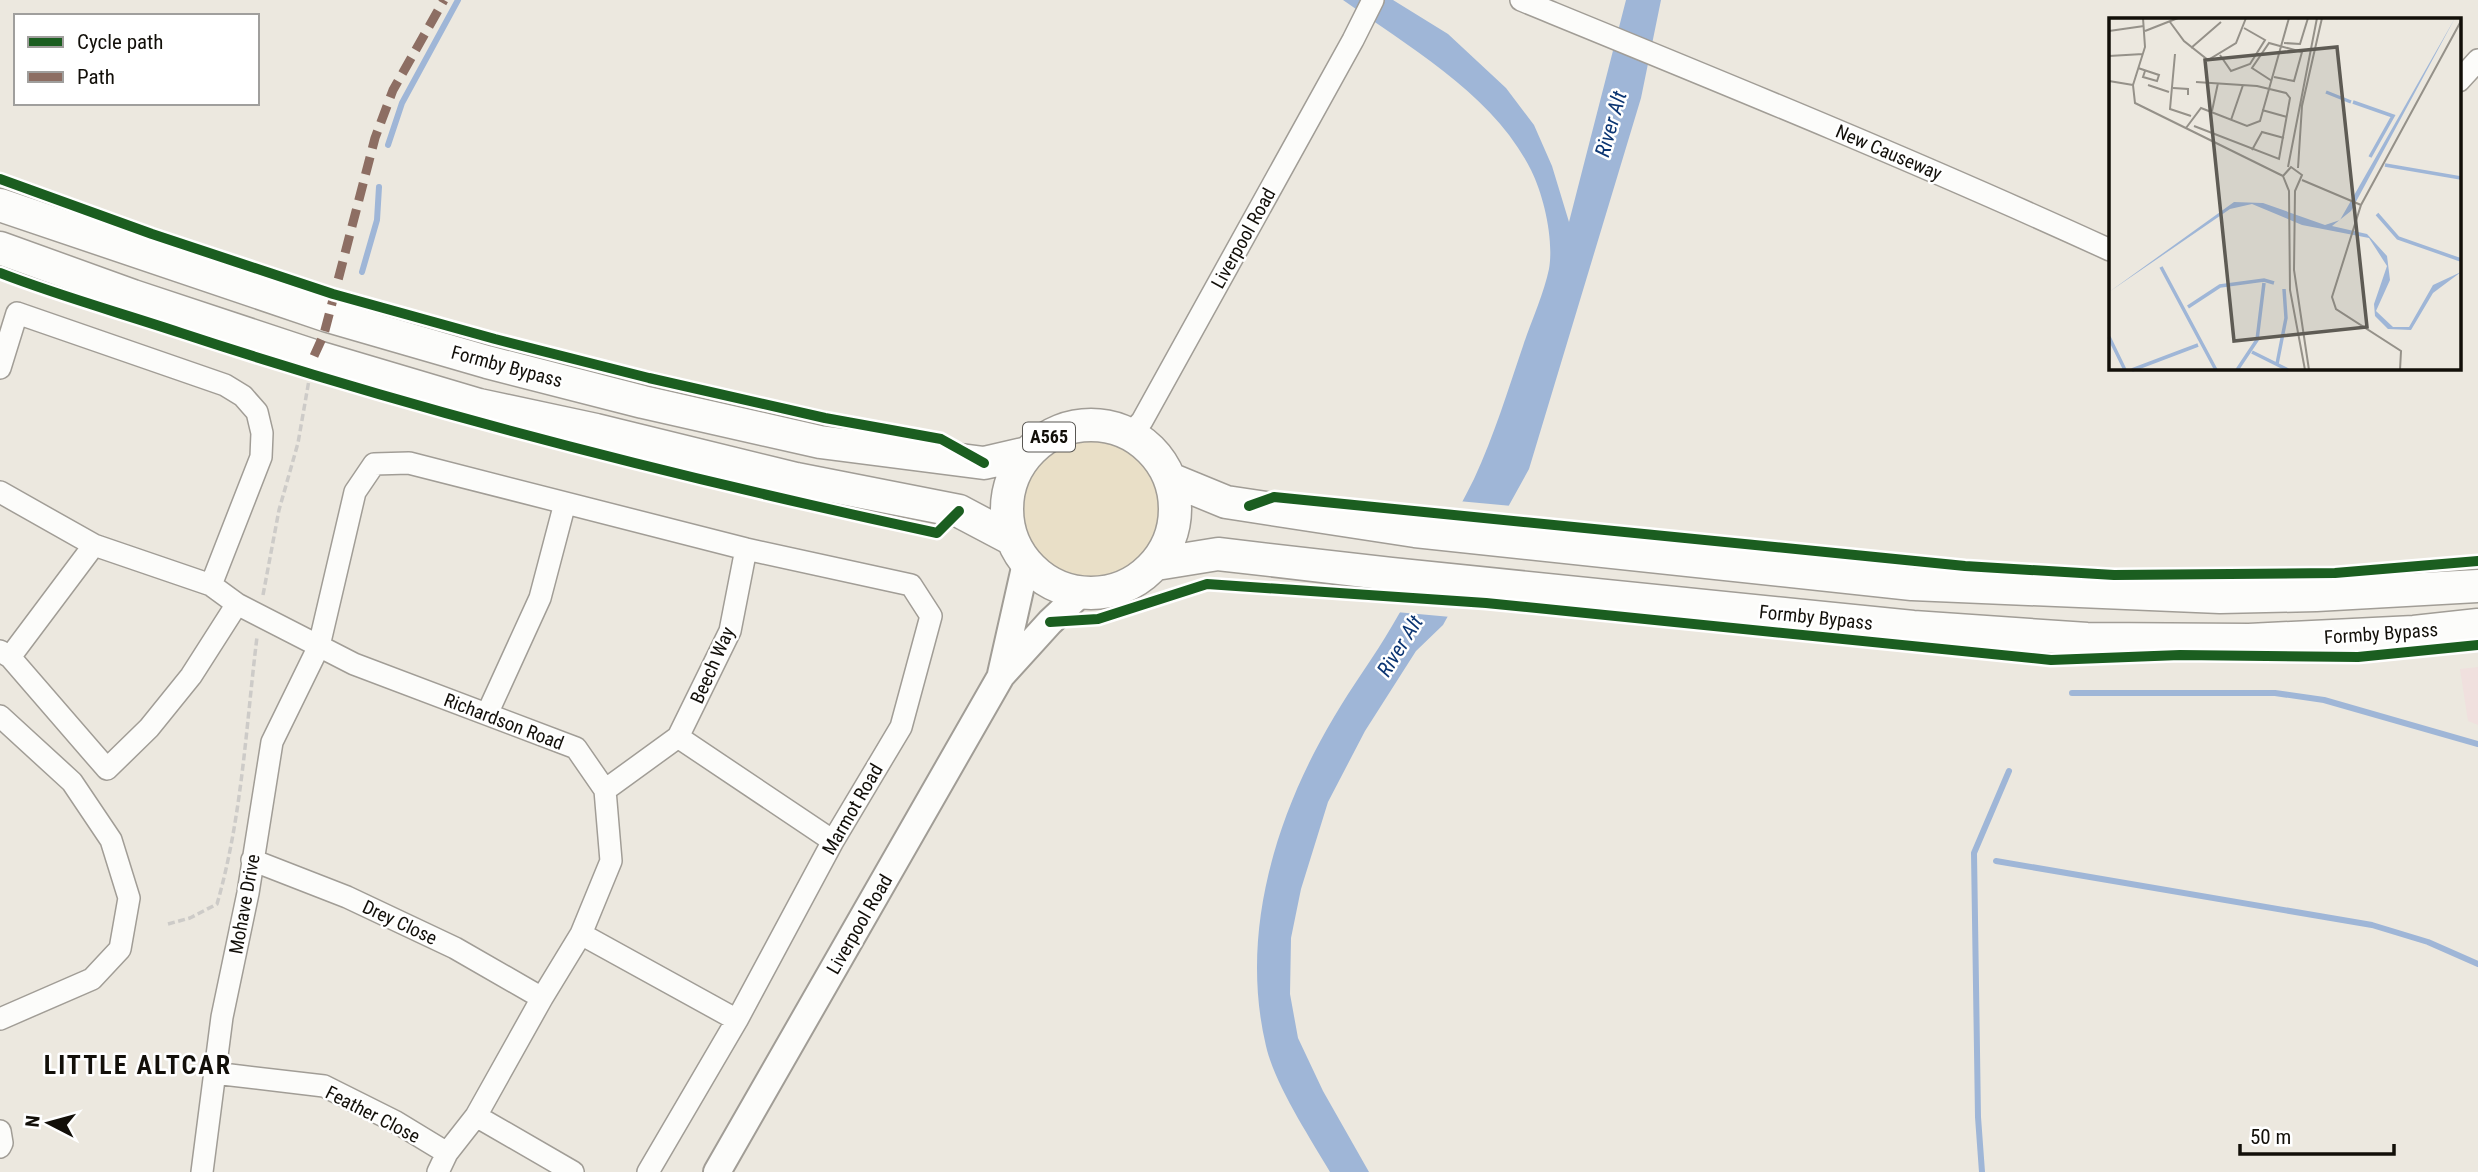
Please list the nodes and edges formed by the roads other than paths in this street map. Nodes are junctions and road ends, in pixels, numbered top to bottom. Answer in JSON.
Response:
{"nodes":[{"id":1,"x":1373,"y":0,"type":"edge"},
{"id":2,"x":1521,"y":0,"type":"edge"},
{"id":3,"x":2478,"y":60,"type":"edge"},
{"id":4,"x":2460,"y":81,"type":"edge"},
{"id":5,"x":0,"y":205,"type":"edge"},
{"id":6,"x":0,"y":248,"type":"edge"},
{"id":7,"x":2109,"y":250,"type":"edge"},
{"id":8,"x":0,"y":368,"type":"edge"},
{"id":9,"x":1130,"y":434,"type":"junction"},
{"id":10,"x":1028,"y":453,"type":"junction"},
{"id":11,"x":1170,"y":479,"type":"junction"},
{"id":12,"x":0,"y":492,"type":"edge"},
{"id":13,"x":565,"y":503,"type":"junction"},
{"id":14,"x":94,"y":545,"type":"junction"},
{"id":15,"x":746,"y":549,"type":"junction"},
{"id":16,"x":1019,"y":551,"type":"junction"},
{"id":17,"x":1156,"y":564,"type":"junction"},
{"id":18,"x":211,"y":585,"type":"junction"},
{"id":19,"x":2478,"y":586,"type":"edge"},
{"id":20,"x":1081,"y":593,"type":"junction"},
{"id":21,"x":237,"y":604,"type":"junction"},
{"id":22,"x":2478,"y":625,"type":"edge"},
{"id":23,"x":319,"y":646,"type":"junction"},
{"id":24,"x":5,"y":654,"type":"edge"},
{"id":25,"x":1001,"y":676,"type":"junction"},
{"id":26,"x":487,"y":714,"type":"junction"},
{"id":27,"x":0,"y":716,"type":"edge"},
{"id":28,"x":678,"y":737,"type":"junction"},
{"id":29,"x":605,"y":790,"type":"junction"},
{"id":30,"x":833,"y":841,"type":"junction"},
{"id":31,"x":252,"y":860,"type":"junction"},
{"id":32,"x":581,"y":934,"type":"junction"},
{"id":33,"x":542,"y":998,"type":"junction"},
{"id":34,"x":0,"y":1019,"type":"edge"},
{"id":35,"x":737,"y":1020,"type":"junction"},
{"id":36,"x":214,"y":1073,"type":"junction"},
{"id":37,"x":476,"y":1116,"type":"junction"},
{"id":38,"x":0,"y":1131,"type":"edge"},
{"id":39,"x":0,"y":1147,"type":"edge"},
{"id":40,"x":442,"y":1162,"type":"edge"},
{"id":41,"x":202,"y":1172,"type":"edge"},
{"id":42,"x":573,"y":1172,"type":"edge"},
{"id":43,"x":648,"y":1172,"type":"edge"},
{"id":44,"x":717,"y":1172,"type":"edge"}],
"edges":[{"from":1,"to":9,"type":"street","name":"Liverpool Road"},
{"from":2,"to":7,"type":"street","name":"New Causeway"},
{"from":3,"to":4,"type":"street"},
{"from":5,"to":10,"type":"highway","name":"Formby Bypass","number":"A565"},
{"from":6,"to":16,"type":"highway","number":"A565"},
{"from":8,"to":18,"type":"street"},
{"from":9,"to":10,"type":"highway","number":"A565"},
{"from":9,"to":11,"type":"highway","number":"A565"},
{"from":10,"to":16,"type":"highway","number":"A565"},
{"from":11,"to":17,"type":"highway","number":"A565"},
{"from":11,"to":19,"type":"highway","name":"Formby Bypass"},
{"from":12,"to":14,"type":"street","name":"Richardson Road"},
{"from":13,"to":15,"type":"street","name":"Marmot Road"},
{"from":13,"to":23,"type":"street","name":"Mohave Drive"},
{"from":13,"to":26,"type":"street"},
{"from":14,"to":18,"type":"street","name":"Richardson Road"},
{"from":14,"to":24,"type":"street"},
{"from":15,"to":28,"type":"street","name":"Beech Way"},
{"from":15,"to":30,"type":"street","name":"Marmot Road"},
{"from":16,"to":20,"type":"highway","number":"A565"},
{"from":16,"to":25,"type":"main road","name":"Liverpool Road"},
{"from":17,"to":20,"type":"highway","number":"A565"},
{"from":17,"to":22,"type":"highway","name":"Formby Bypass","number":"A565"},
{"from":18,"to":21,"type":"street","name":"Richardson Road"},
{"from":20,"to":25,"type":"main road","name":"Liverpool Road"},
{"from":21,"to":23,"type":"street","name":"Richardson Road"},
{"from":21,"to":24,"type":"street"},
{"from":23,"to":26,"type":"street","name":"Richardson Road"},
{"from":23,"to":31,"type":"street","name":"Mohave Drive"},
{"from":25,"to":44,"type":"main road","name":"Liverpool Road"},
{"from":26,"to":29,"type":"street","name":"Richardson Road"},
{"from":27,"to":34,"type":"street"},
{"from":28,"to":29,"type":"street","name":"Beech Way"},
{"from":28,"to":30,"type":"street"},
{"from":29,"to":32,"type":"street","name":"Richardson Road"},
{"from":30,"to":35,"type":"street","name":"Marmot Road"},
{"from":31,"to":33,"type":"street","name":"Drey Close"},
{"from":31,"to":36,"type":"street","name":"Mohave Drive"},
{"from":32,"to":33,"type":"street","name":"Richardson Road"},
{"from":32,"to":35,"type":"street"},
{"from":33,"to":37,"type":"street","name":"Richardson Road"},
{"from":35,"to":43,"type":"street","name":"Marmot Road"},
{"from":36,"to":40,"type":"street","name":"Feather Close"},
{"from":36,"to":41,"type":"street","name":"Mohave Drive"},
{"from":37,"to":40,"type":"street","name":"Richardson Road"},
{"from":37,"to":42,"type":"street"},
{"from":38,"to":39,"type":"street"}]}
